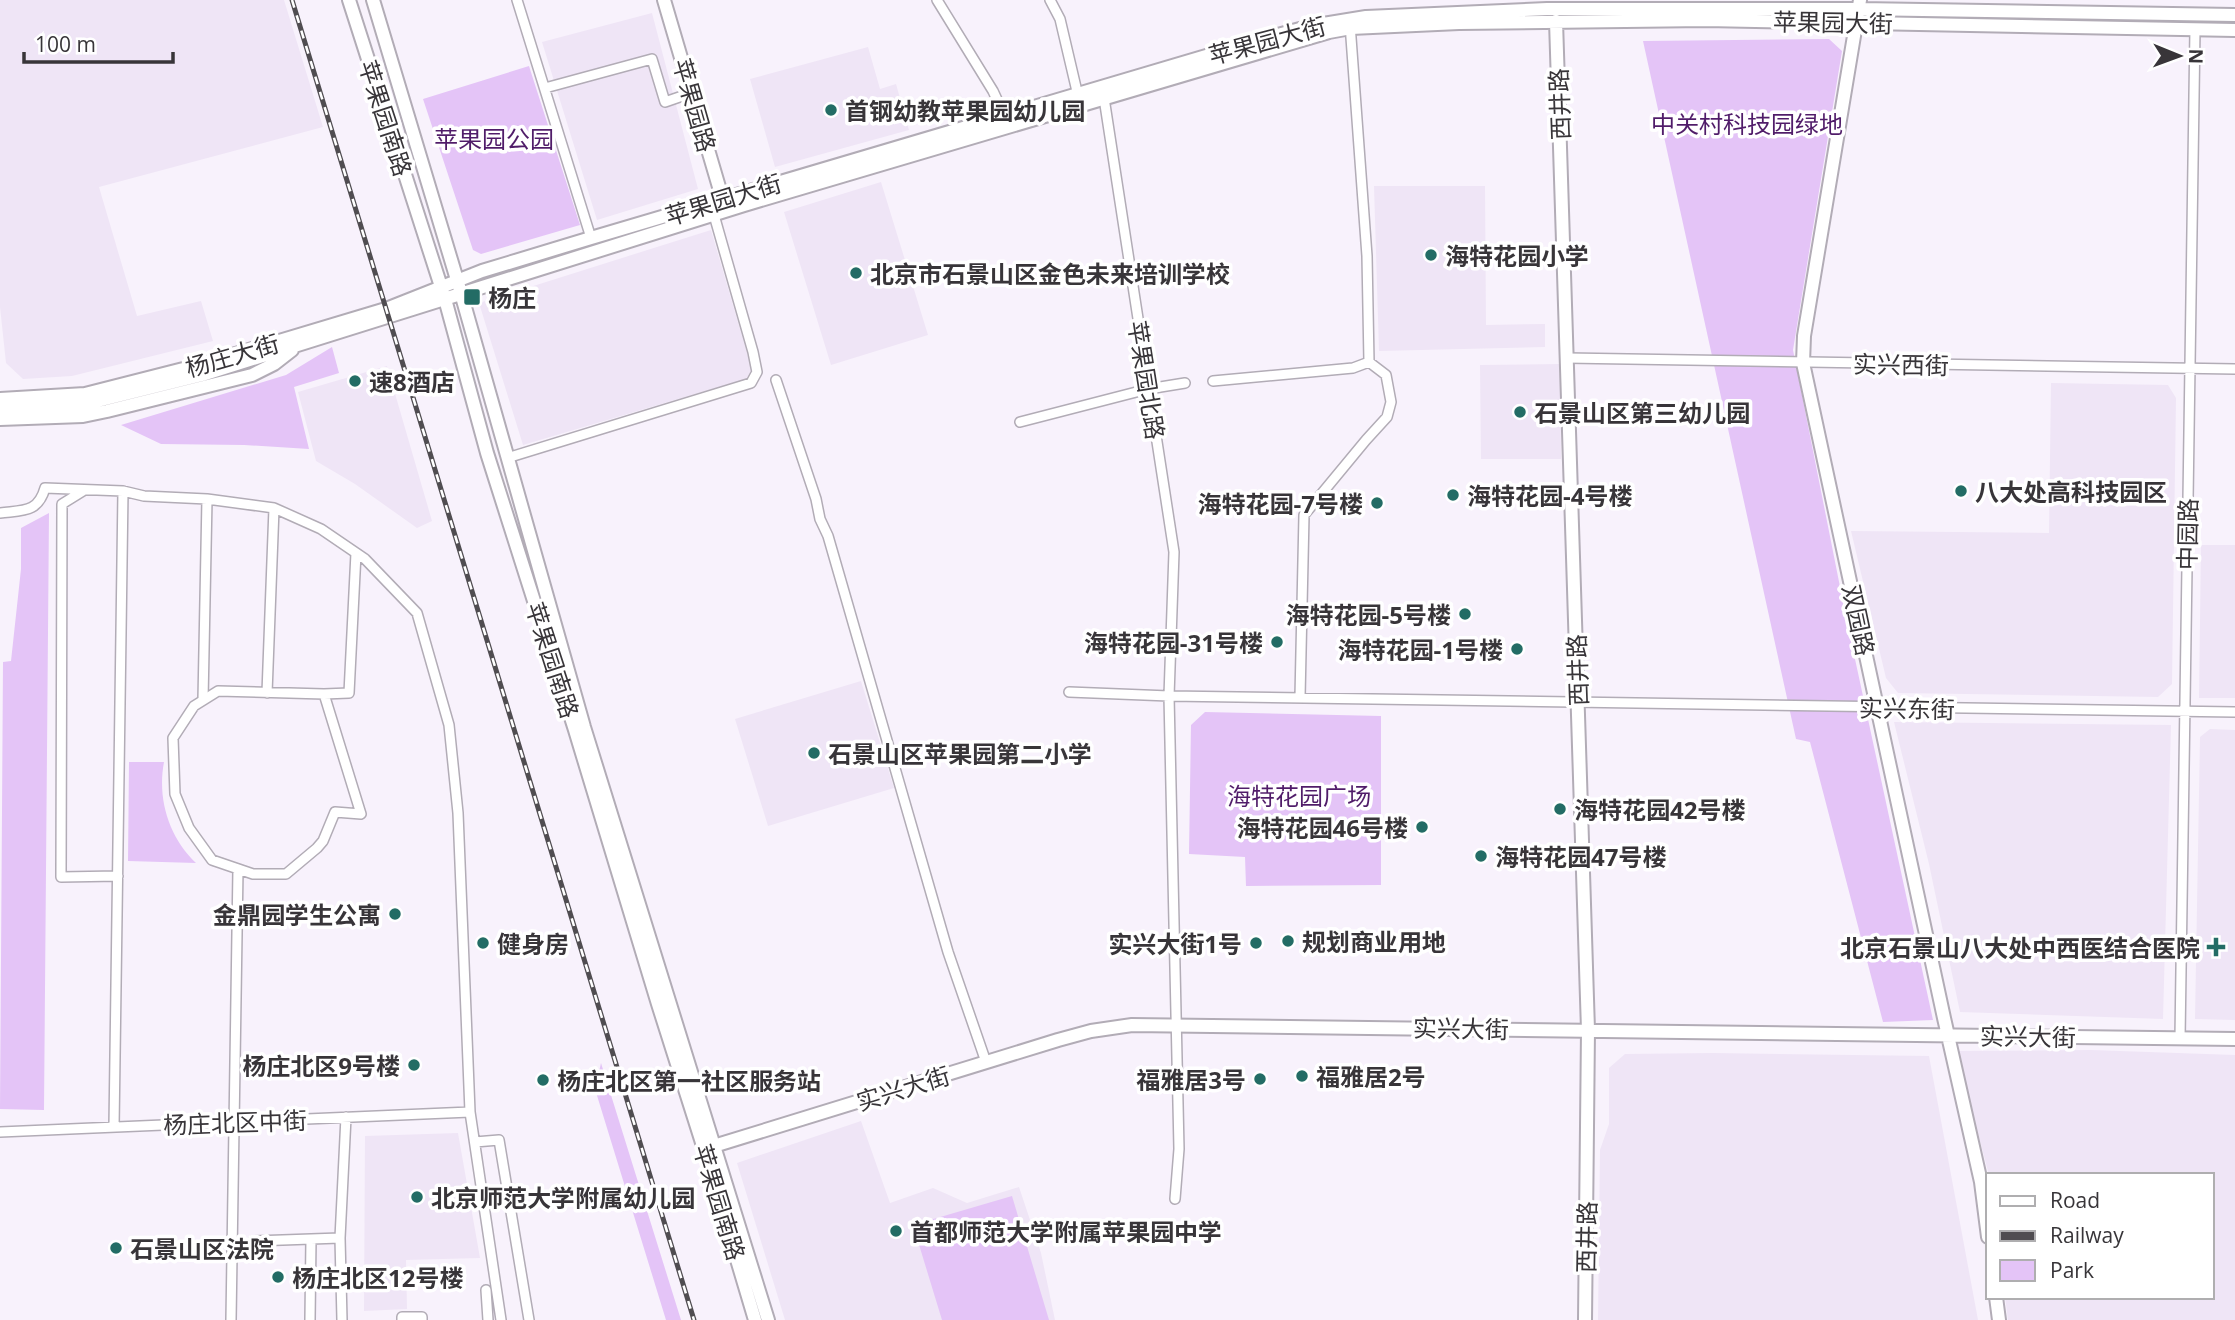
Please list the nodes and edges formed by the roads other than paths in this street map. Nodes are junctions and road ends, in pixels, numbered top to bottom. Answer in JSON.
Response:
{"nodes":[{"id":1,"x":349,"y":0,"type":"edge"},
{"id":2,"x":373,"y":0,"type":"edge"},
{"id":3,"x":517,"y":0,"type":"edge"},
{"id":4,"x":664,"y":0,"type":"edge"},
{"id":5,"x":937,"y":0,"type":"edge"},
{"id":6,"x":1050,"y":0,"type":"edge"},
{"id":7,"x":1547,"y":4,"type":"edge"},
{"id":8,"x":1565,"y":4,"type":"edge"},
{"id":9,"x":1860,"y":4,"type":"edge"},
{"id":10,"x":2235,"y":15,"type":"edge"},
{"id":11,"x":1556,"y":21,"type":"junction"},
{"id":12,"x":1857,"y":22,"type":"junction"},
{"id":13,"x":1350,"y":24,"type":"junction"},
{"id":14,"x":2196,"y":29,"type":"junction"},
{"id":15,"x":2235,"y":30,"type":"edge"},
{"id":16,"x":545,"y":88,"type":"junction"},
{"id":17,"x":691,"y":93,"type":"junction"},
{"id":18,"x":1104,"y":99,"type":"junction"},
{"id":19,"x":1079,"y":100,"type":"junction"},
{"id":20,"x":1007,"y":121,"type":"junction"},
{"id":21,"x":721,"y":208,"type":"junction"},
{"id":22,"x":591,"y":238,"type":"junction"},
{"id":23,"x":460,"y":287,"type":"junction"},
{"id":24,"x":443,"y":294,"type":"junction"},
{"id":25,"x":298,"y":346,"type":"junction"},
{"id":26,"x":1567,"y":358,"type":"junction"},
{"id":27,"x":1369,"y":362,"type":"junction"},
{"id":28,"x":1803,"y":363,"type":"junction"},
{"id":29,"x":2189,"y":368,"type":"junction"},
{"id":30,"x":2235,"y":369,"type":"edge"},
{"id":31,"x":776,"y":380,"type":"dead end"},
{"id":32,"x":1213,"y":381,"type":"dead end"},
{"id":33,"x":1185,"y":383,"type":"dead end"},
{"id":34,"x":1148,"y":389,"type":"junction"},
{"id":35,"x":0,"y":399,"type":"edge"},
{"id":36,"x":0,"y":409,"type":"edge"},
{"id":37,"x":0,"y":419,"type":"edge"},
{"id":38,"x":1020,"y":422,"type":"dead end"},
{"id":39,"x":507,"y":458,"type":"junction"},
{"id":40,"x":84,"y":490,"type":"junction"},
{"id":41,"x":123,"y":491,"type":"junction"},
{"id":42,"x":207,"y":499,"type":"junction"},
{"id":43,"x":274,"y":508,"type":"junction"},
{"id":44,"x":0,"y":513,"type":"edge"},
{"id":45,"x":356,"y":553,"type":"junction"},
{"id":46,"x":1069,"y":692,"type":"dead end"},
{"id":47,"x":267,"y":693,"type":"junction"},
{"id":48,"x":324,"y":694,"type":"junction"},
{"id":49,"x":1168,"y":696,"type":"junction"},
{"id":50,"x":1300,"y":697,"type":"junction"},
{"id":51,"x":203,"y":700,"type":"junction"},
{"id":52,"x":1578,"y":702,"type":"junction"},
{"id":53,"x":1878,"y":708,"type":"junction"},
{"id":54,"x":2185,"y":712,"type":"junction"},
{"id":55,"x":2235,"y":712,"type":"edge"},
{"id":56,"x":238,"y":869,"type":"junction"},
{"id":57,"x":117,"y":876,"type":"junction"},
{"id":58,"x":1175,"y":1025,"type":"junction"},
{"id":59,"x":1588,"y":1030,"type":"junction"},
{"id":60,"x":1948,"y":1035,"type":"junction"},
{"id":61,"x":2180,"y":1038,"type":"junction"},
{"id":62,"x":2235,"y":1039,"type":"edge"},
{"id":63,"x":986,"y":1062,"type":"junction"},
{"id":64,"x":470,"y":1112,"type":"junction"},
{"id":65,"x":346,"y":1117,"type":"junction"},
{"id":66,"x":234,"y":1122,"type":"junction"},
{"id":67,"x":114,"y":1127,"type":"junction"},
{"id":68,"x":0,"y":1132,"type":"edge"},
{"id":69,"x":475,"y":1142,"type":"junction"},
{"id":70,"x":710,"y":1148,"type":"junction"},
{"id":71,"x":1175,"y":1199,"type":"dead end"},
{"id":72,"x":1986,"y":1221,"type":"edge"},
{"id":73,"x":340,"y":1238,"type":"junction"},
{"id":74,"x":311,"y":1239,"type":"junction"},
{"id":75,"x":253,"y":1241,"type":"dead end"},
{"id":76,"x":485,"y":1290,"type":"dead end"},
{"id":77,"x":1996,"y":1299,"type":"edge"},
{"id":78,"x":231,"y":1320,"type":"edge"},
{"id":79,"x":310,"y":1320,"type":"edge"},
{"id":80,"x":342,"y":1320,"type":"edge"},
{"id":81,"x":402,"y":1320,"type":"edge"},
{"id":82,"x":422,"y":1320,"type":"edge"},
{"id":83,"x":488,"y":1320,"type":"edge"},
{"id":84,"x":500,"y":1320,"type":"edge"},
{"id":85,"x":529,"y":1320,"type":"edge"},
{"id":86,"x":755,"y":1320,"type":"edge"},
{"id":87,"x":768,"y":1320,"type":"edge"},
{"id":88,"x":1585,"y":1320,"type":"edge"},
{"id":89,"x":1999,"y":1320,"type":"edge"}],
"edges":[{"from":1,"to":24,"type":"main road","name":"苹果园南路"},
{"from":2,"to":23,"type":"main road","name":"苹果园南路"},
{"from":3,"to":16,"type":"street"},
{"from":4,"to":17,"type":"main road","name":"苹果园路"},
{"from":5,"to":20,"type":"street"},
{"from":6,"to":19,"type":"street"},
{"from":7,"to":8,"type":"main road","name":"苹果园大街"},
{"from":7,"to":11,"type":"main road"},
{"from":7,"to":13,"type":"main road","name":"苹果园大街"},
{"from":8,"to":9,"type":"main road","name":"苹果园大街"},
{"from":8,"to":11,"type":"main road"},
{"from":9,"to":10,"type":"main road","name":"苹果园大街"},
{"from":9,"to":12,"type":"main road","name":"双园路"},
{"from":11,"to":12,"type":"main road","name":"苹果园大街"},
{"from":11,"to":13,"type":"main road","name":"苹果园大街"},
{"from":11,"to":26,"type":"main road","name":"西井路"},
{"from":12,"to":14,"type":"main road","name":"苹果园大街"},
{"from":12,"to":28,"type":"main road","name":"双园路"},
{"from":13,"to":18,"type":"main road","name":"苹果园大街"},
{"from":13,"to":19,"type":"main road","name":"苹果园大街"},
{"from":13,"to":27,"type":"street"},
{"from":14,"to":15,"type":"main road","name":"苹果园大街"},
{"from":14,"to":29,"type":"street","name":"中园路"},
{"from":16,"to":17,"type":"street"},
{"from":16,"to":22,"type":"street"},
{"from":17,"to":21,"type":"main road","name":"苹果园路"},
{"from":18,"to":19,"type":"main road","name":"苹果园大街"},
{"from":18,"to":34,"type":"street","name":"苹果园北路"},
{"from":19,"to":20,"type":"main road","name":"苹果园大街"},
{"from":20,"to":21,"type":"main road","name":"苹果园大街"},
{"from":21,"to":22,"type":"main road","name":"苹果园大街"},
{"from":21,"to":23,"type":"main road","name":"苹果园大街"},
{"from":21,"to":39,"type":"street"},
{"from":22,"to":23,"type":"main road","name":"苹果园大街"},
{"from":23,"to":24,"type":"main road","name":"杨庄大街"},
{"from":23,"to":39,"type":"main road","name":"苹果园南路"},
{"from":24,"to":25,"type":"main road","name":"杨庄大街"},
{"from":24,"to":35,"type":"main road","name":"杨庄大街"},
{"from":24,"to":70,"type":"main road","name":"苹果园南路"},
{"from":25,"to":36,"type":"main road","name":"杨庄大街"},
{"from":25,"to":37,"type":"main road","name":"杨庄大街"},
{"from":26,"to":28,"type":"street","name":"实兴西街"},
{"from":26,"to":52,"type":"main road","name":"西井路"},
{"from":27,"to":32,"type":"street"},
{"from":27,"to":50,"type":"street"},
{"from":28,"to":29,"type":"street","name":"实兴西街"},
{"from":28,"to":53,"type":"main road","name":"双园路"},
{"from":29,"to":30,"type":"street","name":"实兴西街"},
{"from":29,"to":54,"type":"street","name":"中园路"},
{"from":31,"to":63,"type":"street"},
{"from":33,"to":34,"type":"street"},
{"from":34,"to":38,"type":"street"},
{"from":34,"to":49,"type":"street","name":"苹果园北路"},
{"from":39,"to":70,"type":"main road","name":"苹果园南路"},
{"from":40,"to":41,"type":"street"},
{"from":40,"to":44,"type":"street"},
{"from":40,"to":57,"type":"street"},
{"from":41,"to":42,"type":"street"},
{"from":41,"to":57,"type":"street"},
{"from":42,"to":43,"type":"street"},
{"from":42,"to":51,"type":"street"},
{"from":43,"to":45,"type":"street"},
{"from":43,"to":47,"type":"street"},
{"from":45,"to":48,"type":"street"},
{"from":45,"to":64,"type":"street"},
{"from":46,"to":49,"type":"street","name":"实兴东街"},
{"from":47,"to":48,"type":"street"},
{"from":47,"to":51,"type":"street"},
{"from":48,"to":56,"type":"street"},
{"from":49,"to":50,"type":"street","name":"实兴东街"},
{"from":49,"to":58,"type":"street","name":"苹果园北路"},
{"from":50,"to":52,"type":"street","name":"实兴东街"},
{"from":51,"to":56,"type":"street"},
{"from":52,"to":53,"type":"street","name":"实兴东街"},
{"from":52,"to":59,"type":"main road","name":"西井路"},
{"from":53,"to":54,"type":"street","name":"实兴东街"},
{"from":53,"to":60,"type":"main road","name":"双园路"},
{"from":54,"to":55,"type":"street","name":"实兴东街"},
{"from":54,"to":61,"type":"street","name":"中园路"},
{"from":56,"to":66,"type":"street"},
{"from":57,"to":67,"type":"street"},
{"from":58,"to":59,"type":"main road","name":"实兴大街"},
{"from":58,"to":63,"type":"main road","name":"实兴大街"},
{"from":58,"to":71,"type":"street","name":"苹果园北路"},
{"from":59,"to":60,"type":"main road","name":"实兴大街"},
{"from":59,"to":88,"type":"main road","name":"西井路"},
{"from":60,"to":61,"type":"main road","name":"实兴大街"},
{"from":60,"to":72,"type":"main road","name":"双园路"},
{"from":61,"to":62,"type":"main road","name":"实兴大街"},
{"from":63,"to":70,"type":"main road","name":"实兴大街"},
{"from":64,"to":65,"type":"street","name":"杨庄北区中街"},
{"from":64,"to":69,"type":"street"},
{"from":65,"to":66,"type":"street","name":"杨庄北区中街"},
{"from":65,"to":73,"type":"street"},
{"from":66,"to":67,"type":"street","name":"杨庄北区中街"},
{"from":66,"to":78,"type":"street"},
{"from":67,"to":68,"type":"street","name":"杨庄北区中街"},
{"from":69,"to":84,"type":"street"},
{"from":69,"to":85,"type":"street"},
{"from":70,"to":86,"type":"main road","name":"苹果园南路"},
{"from":70,"to":87,"type":"main road","name":"苹果园南路"},
{"from":73,"to":74,"type":"street"},
{"from":73,"to":80,"type":"street"},
{"from":74,"to":75,"type":"street"},
{"from":74,"to":79,"type":"street"},
{"from":76,"to":83,"type":"street"},
{"from":77,"to":89,"type":"main road"},
{"from":81,"to":82,"type":"street"}]}
